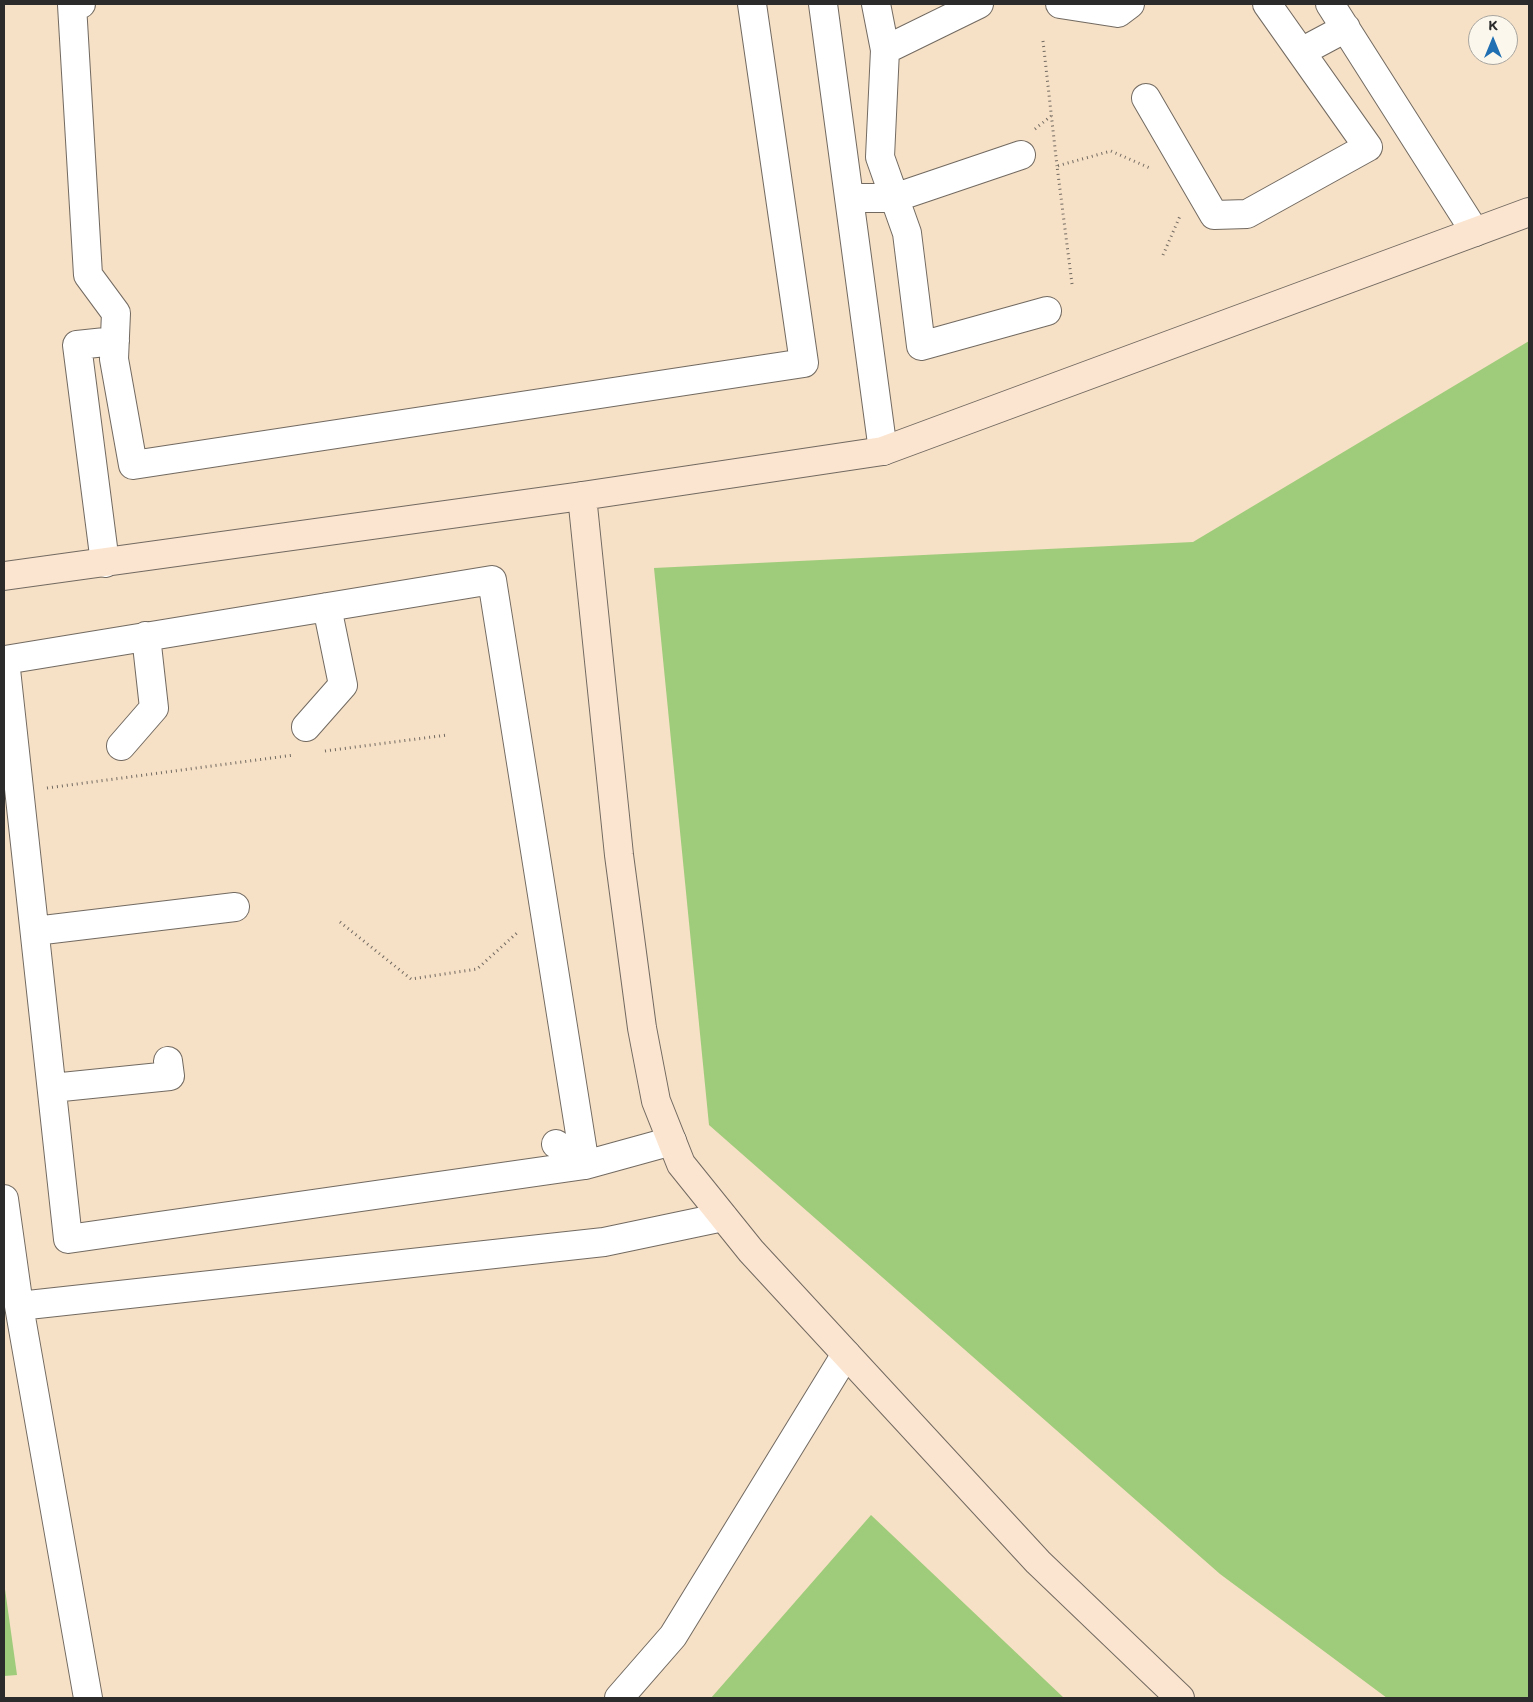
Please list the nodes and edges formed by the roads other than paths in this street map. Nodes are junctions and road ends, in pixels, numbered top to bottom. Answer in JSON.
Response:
{"nodes":[{"id":1,"x":81,"y":4,"type":"edge"},
{"id":2,"x":752,"y":4,"type":"edge"},
{"id":3,"x":823,"y":4,"type":"edge"},
{"id":4,"x":876,"y":4,"type":"edge"},
{"id":5,"x":979,"y":4,"type":"edge"},
{"id":6,"x":1060,"y":4,"type":"edge"},
{"id":7,"x":1130,"y":4,"type":"edge"},
{"id":8,"x":1267,"y":4,"type":"edge"},
{"id":9,"x":1330,"y":4,"type":"edge"},
{"id":10,"x":1346,"y":28,"type":"junction"},
{"id":11,"x":885,"y":50,"type":"junction"},
{"id":12,"x":1301,"y":52,"type":"junction"},
{"id":13,"x":1146,"y":98,"type":"dead end"},
{"id":14,"x":1021,"y":155,"type":"dead end"},
{"id":15,"x":849,"y":198,"type":"junction"},
{"id":16,"x":894,"y":198,"type":"junction"},
{"id":17,"x":1529,"y":212,"type":"edge"},
{"id":18,"x":1476,"y":232,"type":"junction"},
{"id":19,"x":1047,"y":311,"type":"dead end"},
{"id":20,"x":115,"y":341,"type":"junction"},
{"id":21,"x":882,"y":451,"type":"junction"},
{"id":22,"x":582,"y":496,"type":"junction"},
{"id":23,"x":105,"y":563,"type":"junction"},
{"id":24,"x":4,"y":576,"type":"edge"},
{"id":25,"x":327,"y":607,"type":"junction"},
{"id":26,"x":146,"y":636,"type":"junction"},
{"id":27,"x":489,"y":694,"type":"dead end"},
{"id":28,"x":513,"y":716,"type":"junction"},
{"id":29,"x":306,"y":727,"type":"dead end"},
{"id":30,"x":121,"y":746,"type":"dead end"},
{"id":31,"x":236,"y":907,"type":"dead end"},
{"id":32,"x":35,"y":931,"type":"junction"},
{"id":33,"x":168,"y":1061,"type":"dead end"},
{"id":34,"x":52,"y":1088,"type":"junction"},
{"id":35,"x":672,"y":1141,"type":"junction"},
{"id":36,"x":556,"y":1144,"type":"dead end"},
{"id":37,"x":585,"y":1164,"type":"junction"},
{"id":38,"x":4,"y":1199,"type":"edge"},
{"id":39,"x":724,"y":1217,"type":"junction"},
{"id":40,"x":19,"y":1306,"type":"junction"},
{"id":41,"x":846,"y":1354,"type":"junction"},
{"id":42,"x":88,"y":1698,"type":"edge"},
{"id":43,"x":619,"y":1698,"type":"edge"},
{"id":44,"x":1180,"y":1698,"type":"edge"}],
"edges":[{"from":1,"to":20,"type":"street"},
{"from":2,"to":20,"type":"street"},
{"from":3,"to":15,"type":"street"},
{"from":4,"to":11,"type":"street"},
{"from":5,"to":11,"type":"street"},
{"from":6,"to":7,"type":"street"},
{"from":8,"to":12,"type":"street"},
{"from":9,"to":10,"type":"street"},
{"from":10,"to":12,"type":"street"},
{"from":10,"to":18,"type":"street"},
{"from":11,"to":16,"type":"street"},
{"from":12,"to":13,"type":"street"},
{"from":14,"to":16,"type":"street"},
{"from":15,"to":16,"type":"street"},
{"from":15,"to":21,"type":"street"},
{"from":16,"to":19,"type":"street"},
{"from":17,"to":18,"type":"street"},
{"from":18,"to":21,"type":"street"},
{"from":20,"to":23,"type":"street"},
{"from":21,"to":22,"type":"street"},
{"from":22,"to":23,"type":"street"},
{"from":22,"to":35,"type":"street"},
{"from":23,"to":24,"type":"street"},
{"from":25,"to":26,"type":"street"},
{"from":25,"to":28,"type":"street"},
{"from":25,"to":29,"type":"street"},
{"from":26,"to":30,"type":"street"},
{"from":26,"to":32,"type":"street"},
{"from":27,"to":28,"type":"street"},
{"from":28,"to":37,"type":"street"},
{"from":31,"to":32,"type":"street"},
{"from":32,"to":34,"type":"street"},
{"from":33,"to":34,"type":"street"},
{"from":34,"to":37,"type":"street"},
{"from":35,"to":37,"type":"street"},
{"from":35,"to":39,"type":"street"},
{"from":36,"to":37,"type":"street"},
{"from":38,"to":40,"type":"street"},
{"from":39,"to":40,"type":"street"},
{"from":39,"to":41,"type":"street"},
{"from":40,"to":42,"type":"street"},
{"from":41,"to":43,"type":"street"},
{"from":41,"to":44,"type":"street"}]}
